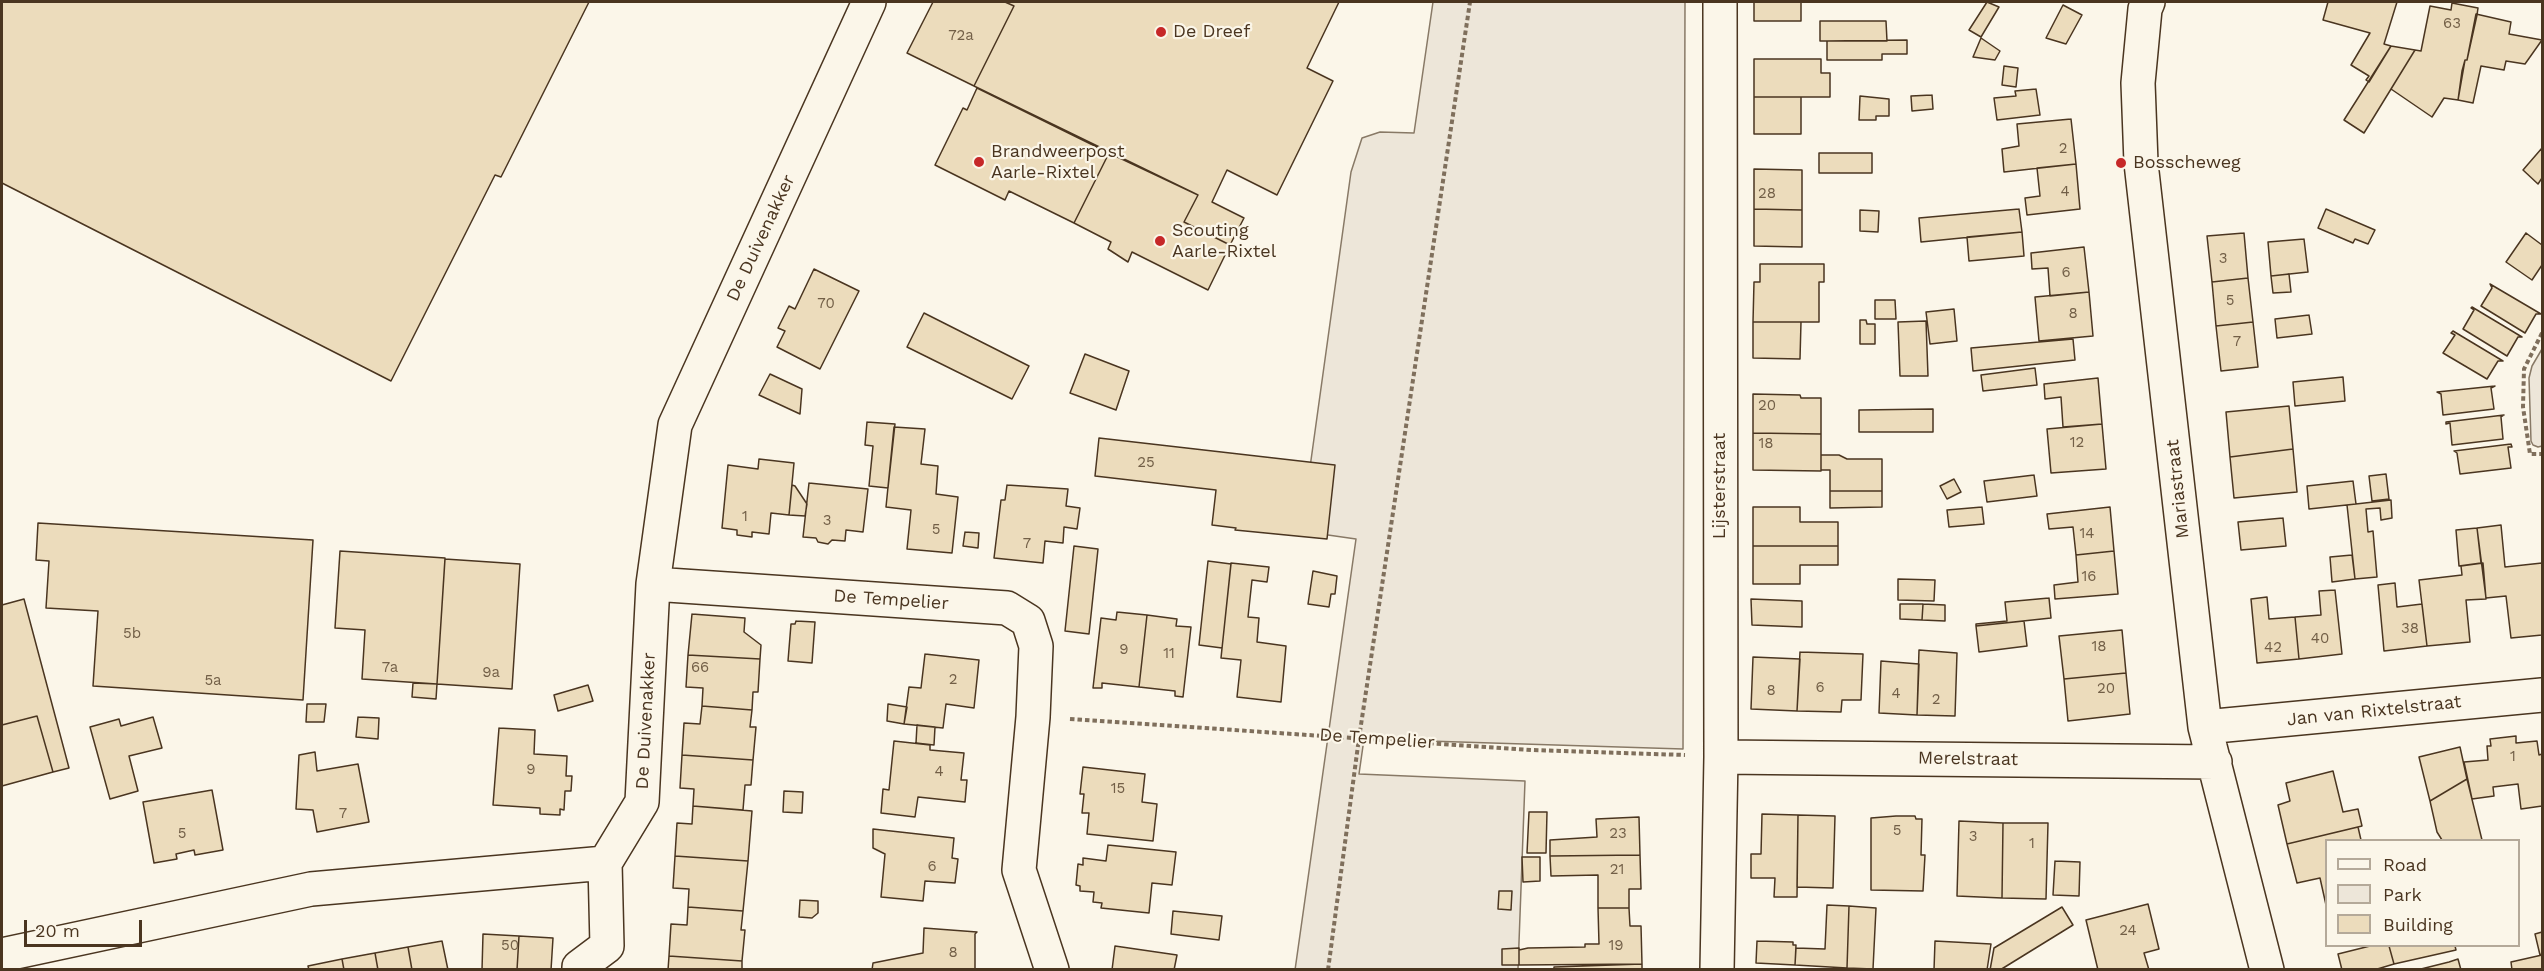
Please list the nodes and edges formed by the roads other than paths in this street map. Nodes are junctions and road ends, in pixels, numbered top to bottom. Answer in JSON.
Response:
{"nodes":[{"id":1,"x":869,"y":2,"type":"edge"},
{"id":2,"x":1720,"y":2,"type":"edge"},
{"id":3,"x":2148,"y":2,"type":"edge"},
{"id":4,"x":653,"y":584,"type":"junction"},
{"id":5,"x":2542,"y":695,"type":"edge"},
{"id":6,"x":2205,"y":727,"type":"junction"},
{"id":7,"x":1720,"y":757,"type":"junction"},
{"id":8,"x":2215,"y":762,"type":"junction"},
{"id":9,"x":605,"y":863,"type":"junction"},
{"id":10,"x":2,"y":955,"type":"edge"},
{"id":11,"x":579,"y":969,"type":"edge"},
{"id":12,"x":1052,"y":969,"type":"edge"},
{"id":13,"x":1717,"y":969,"type":"edge"},
{"id":14,"x":2267,"y":969,"type":"edge"}],
"edges":[{"from":1,"to":4,"type":"street","name":"De Duivenakker"},
{"from":2,"to":7,"type":"street","name":"Lijsterstraat"},
{"from":3,"to":6,"type":"street","name":"Mariastraat"},
{"from":4,"to":9,"type":"street","name":"De Duivenakker"},
{"from":4,"to":12,"type":"street","name":"De Tempelier"},
{"from":5,"to":6,"type":"street","name":"Jan van Rixtelstraat"},
{"from":6,"to":8,"type":"street","name":"Mariastraat"},
{"from":7,"to":8,"type":"street","name":"Merelstraat"},
{"from":7,"to":13,"type":"street","name":"Lijsterstraat"},
{"from":8,"to":14,"type":"street","name":"Mariastraat"},
{"from":9,"to":10,"type":"street"},
{"from":9,"to":11,"type":"street"}]}
